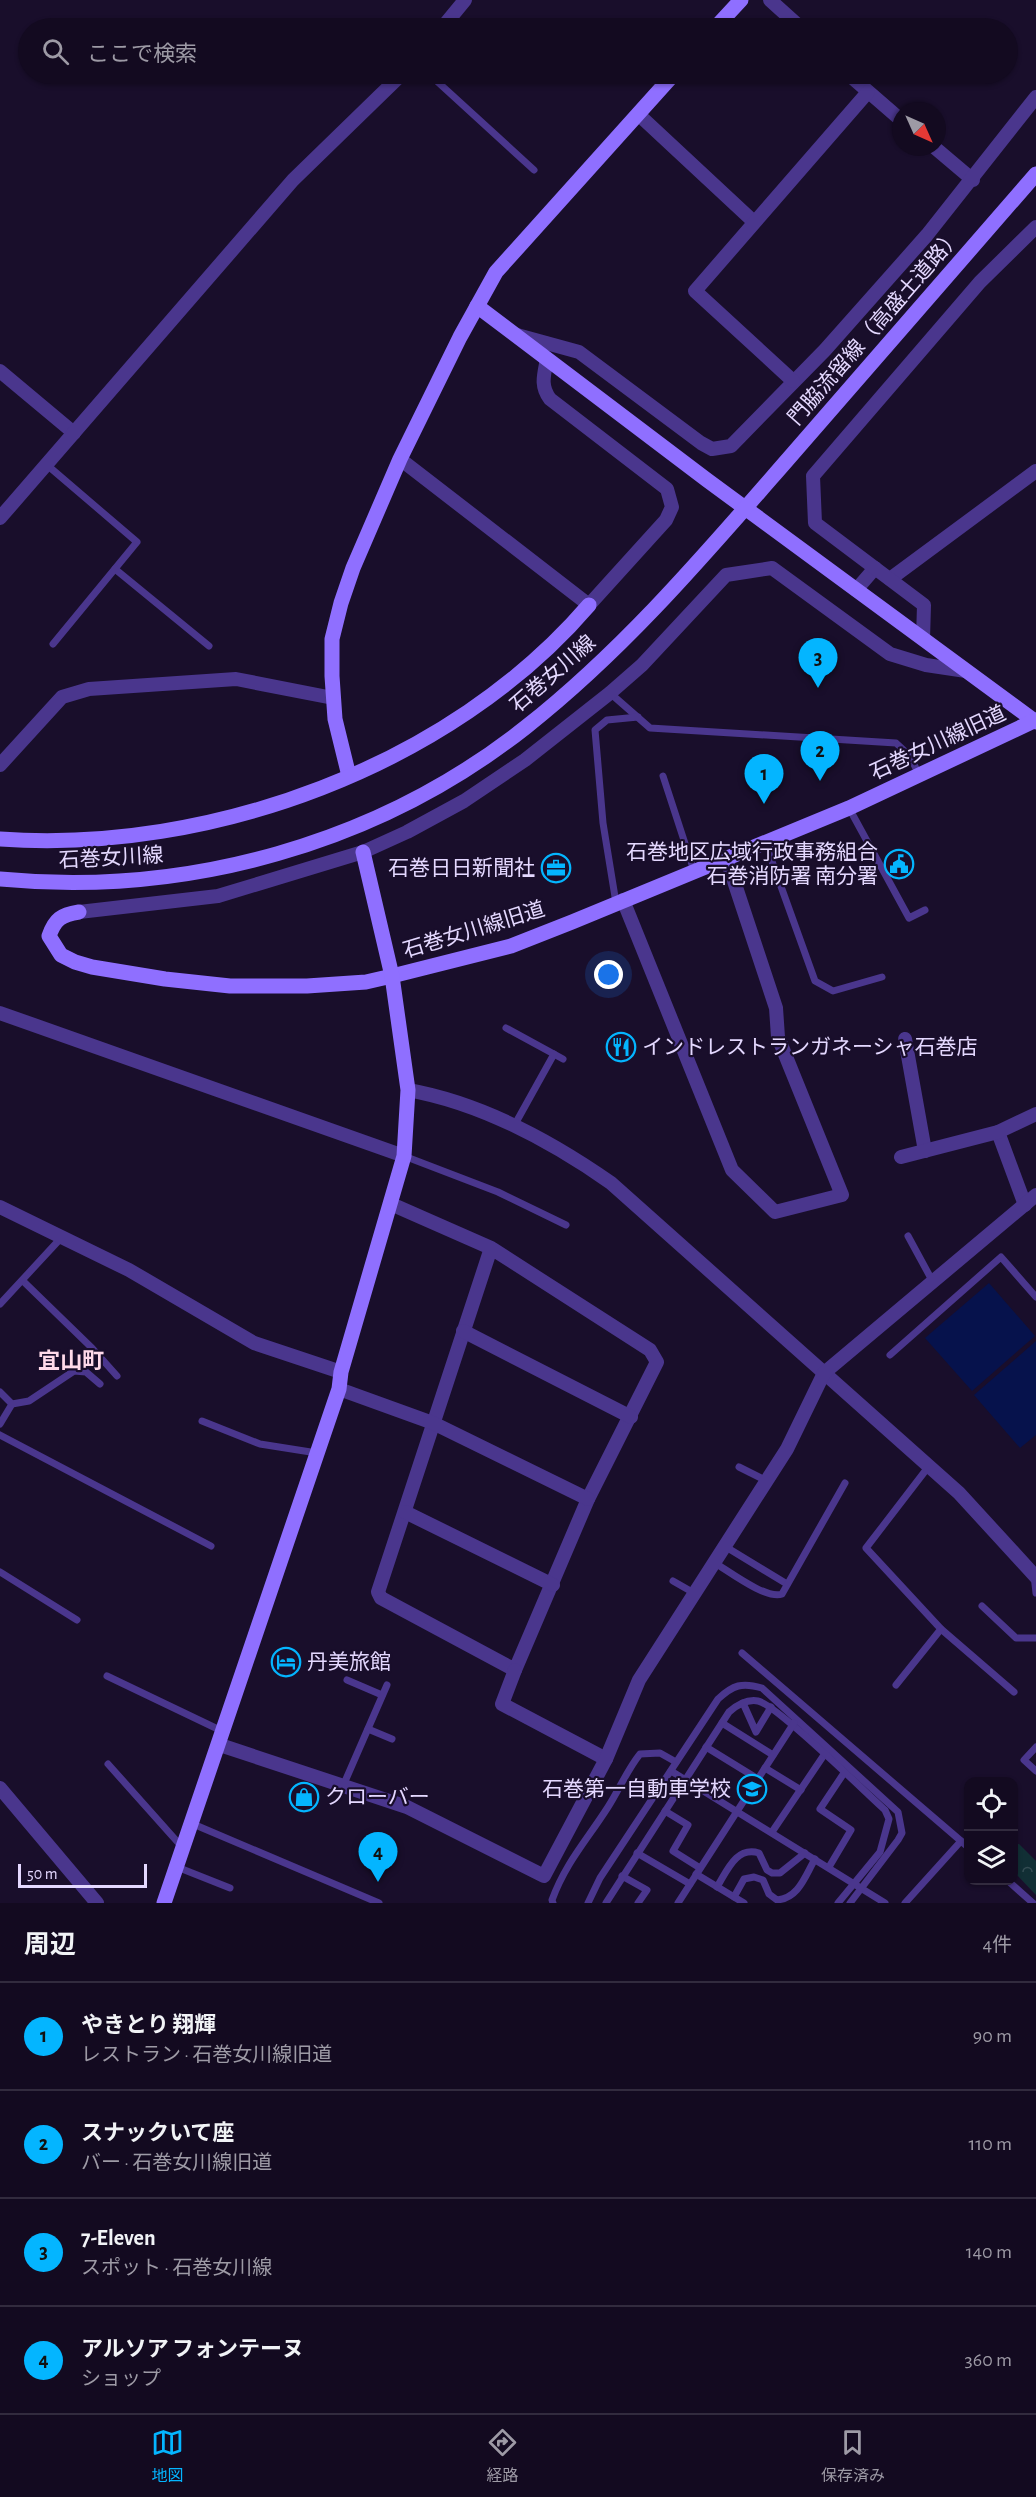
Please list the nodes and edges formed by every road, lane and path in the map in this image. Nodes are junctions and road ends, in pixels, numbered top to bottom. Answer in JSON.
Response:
{"nodes":[{"id":1,"x":465,"y":0,"type":"edge"},
{"id":2,"x":741,"y":0,"type":"edge"},
{"id":3,"x":770,"y":0,"type":"edge"},
{"id":4,"x":450,"y":18,"type":"edge"},
{"id":5,"x":724,"y":18,"type":"edge"},
{"id":6,"x":790,"y":18,"type":"edge"},
{"id":7,"x":392,"y":84,"type":"edge"},
{"id":8,"x":440,"y":84,"type":"edge"},
{"id":9,"x":666,"y":84,"type":"edge"},
{"id":10,"x":859,"y":84,"type":"edge"},
{"id":11,"x":868,"y":92,"type":"junction"},
{"id":12,"x":1036,"y":97,"type":"edge"},
{"id":13,"x":892,"y":112,"type":"edge"},
{"id":14,"x":638,"y":114,"type":"junction"},
{"id":15,"x":944,"y":156,"type":"edge"},
{"id":16,"x":534,"y":170,"type":"dead end"},
{"id":17,"x":1036,"y":174,"type":"edge"},
{"id":18,"x":973,"y":180,"type":"junction"},
{"id":19,"x":754,"y":222,"type":"junction"},
{"id":20,"x":1036,"y":226,"type":"edge"},
{"id":21,"x":477,"y":306,"type":"junction"},
{"id":22,"x":513,"y":333,"type":"junction"},
{"id":23,"x":547,"y":359,"type":"junction"},
{"id":24,"x":0,"y":371,"type":"edge"},
{"id":25,"x":793,"y":381,"type":"junction"},
{"id":26,"x":74,"y":433,"type":"junction"},
{"id":27,"x":400,"y":459,"type":"junction"},
{"id":28,"x":47,"y":465,"type":"junction"},
{"id":29,"x":1036,"y":471,"type":"edge"},
{"id":30,"x":745,"y":508,"type":"junction"},
{"id":31,"x":0,"y":518,"type":"edge"},
{"id":32,"x":875,"y":568,"type":"junction"},
{"id":33,"x":115,"y":569,"type":"junction"},
{"id":34,"x":890,"y":579,"type":"junction"},
{"id":35,"x":856,"y":590,"type":"junction"},
{"id":36,"x":589,"y":605,"type":"junction"},
{"id":37,"x":923,"y":639,"type":"junction"},
{"id":38,"x":53,"y":644,"type":"dead end"},
{"id":39,"x":209,"y":646,"type":"dead end"},
{"id":40,"x":966,"y":671,"type":"junction"},
{"id":41,"x":610,"y":693,"type":"junction"},
{"id":42,"x":333,"y":698,"type":"junction"},
{"id":43,"x":638,"y":717,"type":"junction"},
{"id":44,"x":1036,"y":721,"type":"edge"},
{"id":45,"x":0,"y":765,"type":"edge"},
{"id":46,"x":349,"y":776,"type":"junction"},
{"id":47,"x":663,"y":776,"type":"dead end"},
{"id":48,"x":920,"y":776,"type":"junction"},
{"id":49,"x":849,"y":808,"type":"junction"},
{"id":50,"x":0,"y":839,"type":"edge"},
{"id":51,"x":765,"y":841,"type":"junction"},
{"id":52,"x":363,"y":852,"type":"junction"},
{"id":53,"x":726,"y":857,"type":"junction"},
{"id":54,"x":694,"y":870,"type":"junction"},
{"id":55,"x":0,"y":879,"type":"edge"},
{"id":56,"x":620,"y":902,"type":"junction"},
{"id":57,"x":925,"y":910,"type":"dead end"},
{"id":58,"x":79,"y":912,"type":"joint"},
{"id":59,"x":392,"y":976,"type":"junction"},
{"id":60,"x":882,"y":977,"type":"dead end"},
{"id":61,"x":0,"y":1013,"type":"edge"},
{"id":62,"x":506,"y":1028,"type":"dead end"},
{"id":63,"x":905,"y":1039,"type":"dead end"},
{"id":64,"x":554,"y":1054,"type":"junction"},
{"id":65,"x":563,"y":1059,"type":"dead end"},
{"id":66,"x":408,"y":1090,"type":"junction"},
{"id":67,"x":1036,"y":1114,"type":"edge"},
{"id":68,"x":514,"y":1126,"type":"junction"},
{"id":69,"x":998,"y":1132,"type":"junction"},
{"id":70,"x":925,"y":1151,"type":"junction"},
{"id":71,"x":404,"y":1156,"type":"junction"},
{"id":72,"x":901,"y":1157,"type":"dead end"},
{"id":73,"x":1031,"y":1200,"type":"edge"},
{"id":74,"x":391,"y":1204,"type":"junction"},
{"id":75,"x":0,"y":1207,"type":"edge"},
{"id":76,"x":566,"y":1225,"type":"dead end"},
{"id":77,"x":908,"y":1236,"type":"dead end"},
{"id":78,"x":61,"y":1238,"type":"junction"},
{"id":79,"x":491,"y":1248,"type":"junction"},
{"id":80,"x":23,"y":1281,"type":"junction"},
{"id":81,"x":933,"y":1282,"type":"junction"},
{"id":82,"x":1034,"y":1292,"type":"edge"},
{"id":83,"x":2,"y":1298,"type":"edge"},
{"id":84,"x":463,"y":1331,"type":"junction"},
{"id":85,"x":890,"y":1355,"type":"dead end"},
{"id":86,"x":341,"y":1372,"type":"junction"},
{"id":87,"x":824,"y":1373,"type":"junction"},
{"id":88,"x":117,"y":1376,"type":"dead end"},
{"id":89,"x":100,"y":1384,"type":"dead end"},
{"id":90,"x":339,"y":1389,"type":"junction"},
{"id":91,"x":0,"y":1392,"type":"edge"},
{"id":92,"x":12,"y":1404,"type":"junction"},
{"id":93,"x":631,"y":1417,"type":"junction"},
{"id":94,"x":202,"y":1421,"type":"dead end"},
{"id":95,"x":433,"y":1423,"type":"junction"},
{"id":96,"x":0,"y":1424,"type":"edge"},
{"id":97,"x":0,"y":1435,"type":"edge"},
{"id":98,"x":317,"y":1453,"type":"junction"},
{"id":99,"x":929,"y":1466,"type":"junction"},
{"id":100,"x":739,"y":1467,"type":"dead end"},
{"id":101,"x":767,"y":1481,"type":"junction"},
{"id":102,"x":845,"y":1483,"type":"dead end"},
{"id":103,"x":588,"y":1500,"type":"junction"},
{"id":104,"x":405,"y":1512,"type":"junction"},
{"id":105,"x":211,"y":1546,"type":"dead end"},
{"id":106,"x":726,"y":1547,"type":"junction"},
{"id":107,"x":715,"y":1563,"type":"junction"},
{"id":108,"x":0,"y":1572,"type":"edge"},
{"id":109,"x":1035,"y":1576,"type":"edge"},
{"id":110,"x":673,"y":1581,"type":"dead end"},
{"id":111,"x":788,"y":1584,"type":"junction"},
{"id":112,"x":553,"y":1585,"type":"junction"},
{"id":113,"x":694,"y":1593,"type":"junction"},
{"id":114,"x":1036,"y":1593,"type":"edge"},
{"id":115,"x":982,"y":1606,"type":"dead end"},
{"id":116,"x":77,"y":1620,"type":"dead end"},
{"id":117,"x":941,"y":1629,"type":"junction"},
{"id":118,"x":1036,"y":1638,"type":"edge"},
{"id":119,"x":742,"y":1653,"type":"dead end"},
{"id":120,"x":515,"y":1670,"type":"junction"},
{"id":121,"x":107,"y":1676,"type":"dead end"},
{"id":122,"x":347,"y":1680,"type":"dead end"},
{"id":123,"x":387,"y":1685,"type":"dead end"},
{"id":124,"x":896,"y":1685,"type":"dead end"},
{"id":125,"x":1014,"y":1692,"type":"dead end"},
{"id":126,"x":382,"y":1695,"type":"junction"},
{"id":127,"x":743,"y":1703,"type":"junction"},
{"id":128,"x":771,"y":1707,"type":"junction"},
{"id":129,"x":794,"y":1722,"type":"junction"},
{"id":130,"x":722,"y":1723,"type":"junction"},
{"id":131,"x":368,"y":1729,"type":"junction"},
{"id":132,"x":222,"y":1738,"type":"junction"},
{"id":133,"x":392,"y":1739,"type":"dead end"},
{"id":134,"x":706,"y":1747,"type":"junction"},
{"id":135,"x":1036,"y":1747,"type":"edge"},
{"id":136,"x":826,"y":1751,"type":"junction"},
{"id":137,"x":773,"y":1755,"type":"junction"},
{"id":138,"x":606,"y":1759,"type":"junction"},
{"id":139,"x":676,"y":1762,"type":"junction"},
{"id":140,"x":108,"y":1764,"type":"dead end"},
{"id":141,"x":765,"y":1768,"type":"junction"},
{"id":142,"x":671,"y":1771,"type":"junction"},
{"id":143,"x":1036,"y":1771,"type":"edge"},
{"id":144,"x":844,"y":1773,"type":"junction"},
{"id":145,"x":758,"y":1779,"type":"junction"},
{"id":146,"x":685,"y":1780,"type":"junction"},
{"id":147,"x":343,"y":1786,"type":"junction"},
{"id":148,"x":0,"y":1788,"type":"edge"},
{"id":149,"x":801,"y":1790,"type":"junction"},
{"id":150,"x":664,"y":1811,"type":"junction"},
{"id":151,"x":737,"y":1811,"type":"junction"},
{"id":152,"x":193,"y":1824,"type":"junction"},
{"id":153,"x":772,"y":1832,"type":"junction"},
{"id":154,"x":962,"y":1841,"type":"joint"},
{"id":155,"x":184,"y":1849,"type":"junction"},
{"id":156,"x":805,"y":1852,"type":"junction"},
{"id":157,"x":637,"y":1853,"type":"junction"},
{"id":158,"x":815,"y":1859,"type":"junction"},
{"id":159,"x":177,"y":1867,"type":"junction"},
{"id":160,"x":829,"y":1867,"type":"junction"},
{"id":161,"x":698,"y":1871,"type":"junction"},
{"id":162,"x":622,"y":1876,"type":"junction"},
{"id":163,"x":854,"y":1882,"type":"junction"},
{"id":164,"x":690,"y":1884,"type":"junction"},
{"id":165,"x":1012,"y":1885,"type":"edge"},
{"id":166,"x":717,"y":1887,"type":"junction"},
{"id":167,"x":862,"y":1887,"type":"junction"},
{"id":168,"x":230,"y":1888,"type":"dead end"},
{"id":169,"x":734,"y":1897,"type":"junction"},
{"id":170,"x":97,"y":1903,"type":"edge"},
{"id":171,"x":164,"y":1903,"type":"edge"},
{"id":172,"x":379,"y":1903,"type":"edge"},
{"id":173,"x":553,"y":1903,"type":"edge"},
{"id":174,"x":588,"y":1903,"type":"edge"},
{"id":175,"x":606,"y":1903,"type":"edge"},
{"id":176,"x":638,"y":1903,"type":"edge"},
{"id":177,"x":678,"y":1903,"type":"edge"},
{"id":178,"x":744,"y":1903,"type":"edge"},
{"id":179,"x":838,"y":1903,"type":"edge"},
{"id":180,"x":850,"y":1903,"type":"edge"},
{"id":181,"x":885,"y":1903,"type":"edge"},
{"id":182,"x":905,"y":1903,"type":"edge"},
{"id":183,"x":1033,"y":1903,"type":"edge"}],
"edges":[{"from":1,"to":4,"type":"street"},
{"from":2,"to":5,"type":"street"},
{"from":3,"to":6,"type":"street"},
{"from":7,"to":26,"type":"street"},
{"from":8,"to":16,"type":"lane"},
{"from":9,"to":14,"type":"street"},
{"from":10,"to":11,"type":"street"},
{"from":11,"to":13,"type":"street"},
{"from":11,"to":19,"type":"street"},
{"from":12,"to":18,"type":"street"},
{"from":14,"to":19,"type":"street"},
{"from":14,"to":21,"type":"street"},
{"from":15,"to":18,"type":"street"},
{"from":17,"to":30,"type":"street","name":"門脇流留線（高盛土道路）"},
{"from":18,"to":25,"type":"street"},
{"from":19,"to":25,"type":"street"},
{"from":20,"to":32,"type":"street"},
{"from":21,"to":22,"type":"street"},
{"from":21,"to":27,"type":"street"},
{"from":22,"to":23,"type":"street"},
{"from":22,"to":25,"type":"street"},
{"from":23,"to":30,"type":"street"},
{"from":23,"to":36,"type":"street"},
{"from":24,"to":26,"type":"street"},
{"from":26,"to":28,"type":"street"},
{"from":27,"to":36,"type":"street"},
{"from":27,"to":42,"type":"street"},
{"from":28,"to":31,"type":"street"},
{"from":28,"to":33,"type":"lane"},
{"from":29,"to":34,"type":"street"},
{"from":30,"to":35,"type":"street"},
{"from":30,"to":55,"type":"street","name":"石巻女川線"},
{"from":32,"to":34,"type":"street"},
{"from":32,"to":35,"type":"street"},
{"from":33,"to":38,"type":"lane"},
{"from":33,"to":39,"type":"lane"},
{"from":34,"to":37,"type":"street"},
{"from":35,"to":37,"type":"street"},
{"from":36,"to":46,"type":"street"},
{"from":37,"to":40,"type":"street"},
{"from":40,"to":41,"type":"street"},
{"from":40,"to":44,"type":"street"},
{"from":41,"to":43,"type":"lane"},
{"from":41,"to":52,"type":"street"},
{"from":42,"to":45,"type":"street"},
{"from":42,"to":46,"type":"street"},
{"from":43,"to":48,"type":"lane"},
{"from":43,"to":56,"type":"lane"},
{"from":44,"to":48,"type":"street","name":"石巻女川線旧道"},
{"from":46,"to":50,"type":"street"},
{"from":47,"to":54,"type":"lane"},
{"from":48,"to":49,"type":"street","name":"石巻女川線旧道"},
{"from":49,"to":51,"type":"street","name":"石巻女川線旧道"},
{"from":49,"to":57,"type":"lane"},
{"from":51,"to":53,"type":"street","name":"石巻女川線旧道"},
{"from":51,"to":60,"type":"lane"},
{"from":52,"to":58,"type":"street"},
{"from":52,"to":59,"type":"street"},
{"from":53,"to":54,"type":"street","name":"石巻女川線旧道"},
{"from":53,"to":56,"type":"street"},
{"from":54,"to":56,"type":"street","name":"石巻女川線旧道"},
{"from":56,"to":59,"type":"street","name":"石巻女川線旧道"},
{"from":58,"to":59,"type":"street","name":"石巻女川線旧道"},
{"from":59,"to":66,"type":"street"},
{"from":61,"to":71,"type":"street"},
{"from":62,"to":64,"type":"lane"},
{"from":63,"to":70,"type":"street"},
{"from":64,"to":65,"type":"lane"},
{"from":64,"to":68,"type":"lane"},
{"from":66,"to":68,"type":"street"},
{"from":66,"to":71,"type":"street"},
{"from":67,"to":69,"type":"street"},
{"from":68,"to":87,"type":"street"},
{"from":69,"to":70,"type":"street"},
{"from":69,"to":73,"type":"street"},
{"from":70,"to":72,"type":"street"},
{"from":71,"to":74,"type":"street"},
{"from":71,"to":76,"type":"lane"},
{"from":73,"to":81,"type":"street"},
{"from":74,"to":79,"type":"street"},
{"from":74,"to":86,"type":"street"},
{"from":75,"to":78,"type":"street"},
{"from":77,"to":81,"type":"lane"},
{"from":78,"to":80,"type":"lane"},
{"from":78,"to":86,"type":"street"},
{"from":79,"to":84,"type":"street"},
{"from":79,"to":93,"type":"street"},
{"from":80,"to":83,"type":"lane"},
{"from":80,"to":88,"type":"lane"},
{"from":81,"to":87,"type":"street"},
{"from":82,"to":85,"type":"lane"},
{"from":84,"to":93,"type":"street"},
{"from":84,"to":95,"type":"street"},
{"from":86,"to":90,"type":"street"},
{"from":87,"to":99,"type":"street"},
{"from":87,"to":101,"type":"street"},
{"from":89,"to":92,"type":"lane"},
{"from":90,"to":95,"type":"street"},
{"from":90,"to":98,"type":"street"},
{"from":91,"to":92,"type":"lane"},
{"from":92,"to":96,"type":"lane"},
{"from":93,"to":103,"type":"street"},
{"from":94,"to":98,"type":"lane"},
{"from":95,"to":103,"type":"street"},
{"from":95,"to":104,"type":"street"},
{"from":97,"to":105,"type":"lane"},
{"from":98,"to":132,"type":"street"},
{"from":99,"to":109,"type":"street"},
{"from":99,"to":117,"type":"lane"},
{"from":100,"to":101,"type":"lane"},
{"from":101,"to":106,"type":"street"},
{"from":102,"to":111,"type":"lane"},
{"from":103,"to":112,"type":"street"},
{"from":104,"to":112,"type":"street"},
{"from":104,"to":120,"type":"street"},
{"from":106,"to":107,"type":"street"},
{"from":106,"to":111,"type":"lane"},
{"from":107,"to":111,"type":"lane"},
{"from":107,"to":113,"type":"street"},
{"from":108,"to":116,"type":"lane"},
{"from":109,"to":114,"type":"lane"},
{"from":110,"to":113,"type":"lane"},
{"from":112,"to":120,"type":"street"},
{"from":113,"to":138,"type":"street"},
{"from":115,"to":118,"type":"lane"},
{"from":117,"to":124,"type":"lane"},
{"from":117,"to":125,"type":"lane"},
{"from":119,"to":154,"type":"lane"},
{"from":120,"to":138,"type":"street"},
{"from":121,"to":132,"type":"lane"},
{"from":122,"to":126,"type":"lane"},
{"from":123,"to":126,"type":"lane"},
{"from":126,"to":131,"type":"lane"},
{"from":127,"to":128,"type":"lane"},
{"from":127,"to":128,"type":"lane"},
{"from":127,"to":130,"type":"lane"},
{"from":128,"to":129,"type":"lane"},
{"from":129,"to":136,"type":"lane"},
{"from":129,"to":137,"type":"lane"},
{"from":129,"to":139,"type":"lane"},
{"from":130,"to":134,"type":"lane"},
{"from":130,"to":137,"type":"lane"},
{"from":131,"to":133,"type":"lane"},
{"from":131,"to":147,"type":"lane"},
{"from":132,"to":147,"type":"street"},
{"from":132,"to":152,"type":"street"},
{"from":134,"to":145,"type":"lane"},
{"from":134,"to":146,"type":"lane"},
{"from":135,"to":143,"type":"lane"},
{"from":136,"to":144,"type":"lane"},
{"from":136,"to":149,"type":"lane"},
{"from":136,"to":167,"type":"lane"},
{"from":137,"to":141,"type":"lane"},
{"from":138,"to":147,"type":"street"},
{"from":139,"to":142,"type":"lane"},
{"from":139,"to":173,"type":"lane"},
{"from":140,"to":155,"type":"lane"},
{"from":141,"to":145,"type":"lane"},
{"from":141,"to":149,"type":"lane"},
{"from":142,"to":146,"type":"lane"},
{"from":142,"to":174,"type":"lane"},
{"from":144,"to":160,"type":"lane"},
{"from":144,"to":163,"type":"lane"},
{"from":145,"to":151,"type":"lane"},
{"from":146,"to":150,"type":"lane"},
{"from":146,"to":151,"type":"lane"},
{"from":148,"to":170,"type":"street"},
{"from":149,"to":153,"type":"lane"},
{"from":150,"to":157,"type":"lane"},
{"from":150,"to":161,"type":"lane"},
{"from":151,"to":153,"type":"lane"},
{"from":151,"to":161,"type":"lane"},
{"from":152,"to":155,"type":"street"},
{"from":152,"to":172,"type":"lane"},
{"from":153,"to":156,"type":"lane"},
{"from":154,"to":182,"type":"lane"},
{"from":155,"to":159,"type":"street"},
{"from":156,"to":158,"type":"lane"},
{"from":156,"to":166,"type":"lane"},
{"from":157,"to":162,"type":"lane"},
{"from":157,"to":164,"type":"lane"},
{"from":158,"to":160,"type":"lane"},
{"from":158,"to":169,"type":"lane"},
{"from":159,"to":168,"type":"lane"},
{"from":159,"to":171,"type":"street"},
{"from":160,"to":163,"type":"lane"},
{"from":161,"to":164,"type":"lane"},
{"from":161,"to":166,"type":"lane"},
{"from":162,"to":175,"type":"lane"},
{"from":162,"to":176,"type":"lane"},
{"from":163,"to":167,"type":"lane"},
{"from":163,"to":179,"type":"lane"},
{"from":164,"to":177,"type":"lane"},
{"from":165,"to":183,"type":"lane"},
{"from":166,"to":169,"type":"lane"},
{"from":167,"to":180,"type":"lane"},
{"from":167,"to":181,"type":"lane"},
{"from":169,"to":178,"type":"lane"}]}
